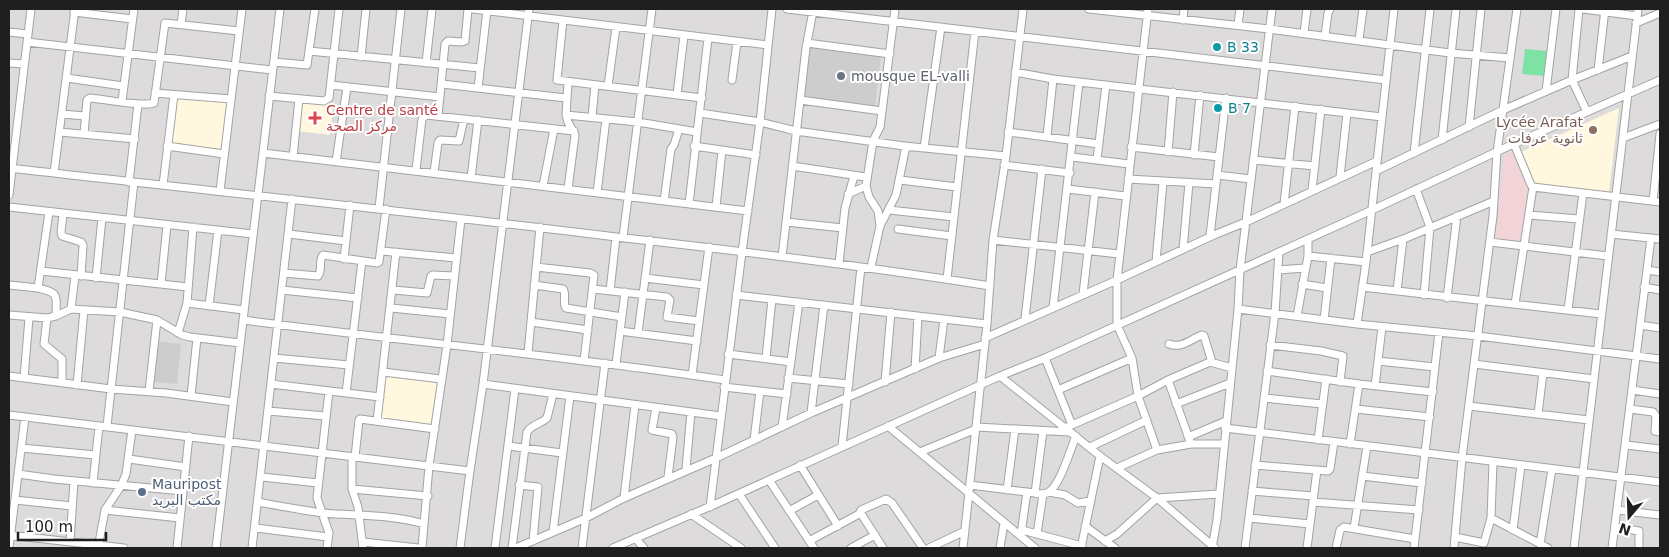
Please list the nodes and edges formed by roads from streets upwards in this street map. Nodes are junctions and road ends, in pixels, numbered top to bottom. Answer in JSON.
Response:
{"nodes":[{"id":1,"x":31,"y":9,"type":"edge"},
{"id":2,"x":134,"y":9,"type":"edge"},
{"id":3,"x":183,"y":9,"type":"edge"},
{"id":4,"x":242,"y":9,"type":"edge"},
{"id":5,"x":280,"y":9,"type":"edge"},
{"id":6,"x":315,"y":9,"type":"edge"},
{"id":7,"x":339,"y":9,"type":"edge"},
{"id":8,"x":366,"y":9,"type":"edge"},
{"id":9,"x":401,"y":9,"type":"edge"},
{"id":10,"x":432,"y":9,"type":"edge"},
{"id":11,"x":468,"y":9,"type":"edge"},
{"id":12,"x":473,"y":9,"type":"edge"},
{"id":13,"x":652,"y":9,"type":"edge"},
{"id":14,"x":772,"y":9,"type":"edge"},
{"id":15,"x":787,"y":9,"type":"edge"},
{"id":16,"x":895,"y":9,"type":"edge"},
{"id":17,"x":1023,"y":9,"type":"edge"},
{"id":18,"x":1089,"y":9,"type":"edge"},
{"id":19,"x":1184,"y":9,"type":"edge"},
{"id":20,"x":1240,"y":9,"type":"edge"},
{"id":21,"x":1272,"y":9,"type":"edge"},
{"id":22,"x":1307,"y":9,"type":"edge"},
{"id":23,"x":1330,"y":9,"type":"edge"},
{"id":24,"x":1363,"y":9,"type":"edge"},
{"id":25,"x":1394,"y":9,"type":"edge"},
{"id":26,"x":1430,"y":9,"type":"edge"},
{"id":27,"x":1456,"y":9,"type":"edge"},
{"id":28,"x":1482,"y":9,"type":"edge"},
{"id":29,"x":1517,"y":9,"type":"edge"},
{"id":30,"x":1556,"y":9,"type":"edge"},
{"id":31,"x":1579,"y":9,"type":"edge"},
{"id":32,"x":1583,"y":9,"type":"edge"},
{"id":33,"x":74,"y":10,"type":"edge"},
{"id":34,"x":487,"y":10,"type":"junction"},
{"id":35,"x":1116,"y":10,"type":"edge"},
{"id":36,"x":1605,"y":10,"type":"edge"},
{"id":37,"x":813,"y":11,"type":"junction"},
{"id":38,"x":529,"y":12,"type":"edge"},
{"id":39,"x":1148,"y":12,"type":"edge"},
{"id":40,"x":1660,"y":14,"type":"edge"},
{"id":41,"x":1637,"y":16,"type":"edge"},
{"id":42,"x":132,"y":19,"type":"junction"},
{"id":43,"x":563,"y":20,"type":"junction"},
{"id":44,"x":1183,"y":20,"type":"junction"},
{"id":45,"x":893,"y":22,"type":"junction"},
{"id":46,"x":181,"y":24,"type":"junction"},
{"id":47,"x":1238,"y":26,"type":"junction"},
{"id":48,"x":616,"y":27,"type":"junction"},
{"id":49,"x":941,"y":27,"type":"junction"},
{"id":50,"x":1269,"y":29,"type":"junction"},
{"id":51,"x":239,"y":31,"type":"junction"},
{"id":52,"x":649,"y":31,"type":"junction"},
{"id":53,"x":975,"y":31,"type":"junction"},
{"id":54,"x":9,"y":32,"type":"edge"},
{"id":55,"x":1304,"y":33,"type":"junction"},
{"id":56,"x":28,"y":34,"type":"junction"},
{"id":57,"x":684,"y":35,"type":"junction"},
{"id":58,"x":1019,"y":36,"type":"junction"},
{"id":59,"x":1325,"y":36,"type":"junction"},
{"id":60,"x":708,"y":38,"type":"junction"},
{"id":61,"x":1359,"y":40,"type":"junction"},
{"id":62,"x":27,"y":42,"type":"junction"},
{"id":63,"x":737,"y":42,"type":"junction"},
{"id":64,"x":807,"y":43,"type":"junction"},
{"id":65,"x":1390,"y":44,"type":"junction"},
{"id":66,"x":768,"y":45,"type":"junction"},
{"id":67,"x":70,"y":47,"type":"junction"},
{"id":68,"x":309,"y":50,"type":"junction"},
{"id":69,"x":1425,"y":50,"type":"junction"},
{"id":70,"x":1143,"y":51,"type":"junction"},
{"id":71,"x":1450,"y":53,"type":"junction"},
{"id":72,"x":128,"y":54,"type":"junction"},
{"id":73,"x":334,"y":54,"type":"junction"},
{"id":74,"x":890,"y":54,"type":"junction"},
{"id":75,"x":161,"y":56,"type":"junction"},
{"id":76,"x":361,"y":56,"type":"junction"},
{"id":77,"x":1477,"y":56,"type":"junction"},
{"id":78,"x":1632,"y":56,"type":"junction"},
{"id":79,"x":1510,"y":58,"type":"junction"},
{"id":80,"x":395,"y":60,"type":"junction"},
{"id":81,"x":274,"y":62,"type":"junction"},
{"id":82,"x":9,"y":63,"type":"edge"},
{"id":83,"x":426,"y":63,"type":"junction"},
{"id":84,"x":24,"y":64,"type":"junction"},
{"id":85,"x":234,"y":65,"type":"junction"},
{"id":86,"x":443,"y":65,"type":"junction"},
{"id":87,"x":1265,"y":66,"type":"junction"},
{"id":88,"x":480,"y":68,"type":"junction"},
{"id":89,"x":272,"y":70,"type":"junction"},
{"id":90,"x":1598,"y":70,"type":"junction"},
{"id":91,"x":1015,"y":72,"type":"junction"},
{"id":92,"x":67,"y":78,"type":"junction"},
{"id":93,"x":1053,"y":79,"type":"junction"},
{"id":94,"x":732,"y":80,"type":"dead end"},
{"id":95,"x":1386,"y":80,"type":"junction"},
{"id":96,"x":1572,"y":80,"type":"junction"},
{"id":97,"x":1660,"y":80,"type":"edge"},
{"id":98,"x":568,"y":82,"type":"junction"},
{"id":99,"x":1080,"y":82,"type":"junction"},
{"id":100,"x":442,"y":84,"type":"junction"},
{"id":101,"x":331,"y":85,"type":"junction"},
{"id":102,"x":596,"y":85,"type":"junction"},
{"id":103,"x":1106,"y":85,"type":"junction"},
{"id":104,"x":123,"y":86,"type":"junction"},
{"id":105,"x":608,"y":86,"type":"junction"},
{"id":106,"x":347,"y":87,"type":"junction"},
{"id":107,"x":478,"y":88,"type":"junction"},
{"id":108,"x":1138,"y":88,"type":"junction"},
{"id":109,"x":642,"y":90,"type":"junction"},
{"id":110,"x":391,"y":91,"type":"junction"},
{"id":111,"x":1546,"y":91,"type":"junction"},
{"id":112,"x":519,"y":92,"type":"junction"},
{"id":113,"x":1173,"y":92,"type":"junction"},
{"id":114,"x":155,"y":93,"type":"junction"},
{"id":115,"x":174,"y":95,"type":"junction"},
{"id":116,"x":677,"y":95,"type":"junction"},
{"id":117,"x":1200,"y":95,"type":"junction"},
{"id":118,"x":1627,"y":95,"type":"junction"},
{"id":119,"x":270,"y":96,"type":"junction"},
{"id":120,"x":440,"y":98,"type":"junction"},
{"id":121,"x":566,"y":98,"type":"junction"},
{"id":122,"x":702,"y":98,"type":"junction"},
{"id":123,"x":1226,"y":98,"type":"junction"},
{"id":124,"x":230,"y":99,"type":"junction"},
{"id":125,"x":299,"y":99,"type":"junction"},
{"id":126,"x":800,"y":100,"type":"junction"},
{"id":127,"x":122,"y":101,"type":"junction"},
{"id":128,"x":1260,"y":102,"type":"junction"},
{"id":129,"x":138,"y":104,"type":"junction"},
{"id":130,"x":1295,"y":106,"type":"junction"},
{"id":131,"x":1321,"y":109,"type":"junction"},
{"id":132,"x":1503,"y":110,"type":"junction"},
{"id":133,"x":882,"y":111,"type":"junction"},
{"id":134,"x":1587,"y":112,"type":"junction"},
{"id":135,"x":700,"y":113,"type":"junction"},
{"id":136,"x":1347,"y":113,"type":"junction"},
{"id":137,"x":62,"y":114,"type":"junction"},
{"id":138,"x":566,"y":115,"type":"junction"},
{"id":139,"x":85,"y":116,"type":"junction"},
{"id":140,"x":438,"y":116,"type":"junction"},
{"id":141,"x":1382,"y":117,"type":"junction"},
{"id":142,"x":592,"y":118,"type":"junction"},
{"id":143,"x":464,"y":119,"type":"junction"},
{"id":144,"x":606,"y":119,"type":"junction"},
{"id":145,"x":478,"y":120,"type":"junction"},
{"id":146,"x":9,"y":122,"type":"edge"},
{"id":147,"x":638,"y":122,"type":"junction"},
{"id":148,"x":760,"y":122,"type":"junction"},
{"id":149,"x":17,"y":123,"type":"junction"},
{"id":150,"x":514,"y":124,"type":"junction"},
{"id":151,"x":1660,"y":124,"type":"edge"},
{"id":152,"x":1469,"y":127,"type":"junction"},
{"id":153,"x":554,"y":128,"type":"junction"},
{"id":154,"x":679,"y":129,"type":"junction"},
{"id":155,"x":574,"y":131,"type":"junction"},
{"id":156,"x":796,"y":131,"type":"junction"},
{"id":157,"x":60,"y":132,"type":"junction"},
{"id":158,"x":697,"y":132,"type":"junction"},
{"id":159,"x":1008,"y":132,"type":"junction"},
{"id":160,"x":84,"y":134,"type":"junction"},
{"id":161,"x":1660,"y":134,"type":"edge"},
{"id":162,"x":1047,"y":136,"type":"junction"},
{"id":163,"x":1623,"y":138,"type":"junction"},
{"id":164,"x":135,"y":139,"type":"junction"},
{"id":165,"x":1074,"y":140,"type":"junction"},
{"id":166,"x":1442,"y":140,"type":"junction"},
{"id":167,"x":873,"y":141,"type":"junction"},
{"id":168,"x":1099,"y":144,"type":"junction"},
{"id":169,"x":1514,"y":144,"type":"junction"},
{"id":170,"x":167,"y":146,"type":"junction"},
{"id":171,"x":694,"y":146,"type":"junction"},
{"id":172,"x":906,"y":146,"type":"junction"},
{"id":173,"x":1131,"y":147,"type":"junction"},
{"id":174,"x":924,"y":148,"type":"junction"},
{"id":175,"x":722,"y":150,"type":"junction"},
{"id":176,"x":961,"y":152,"type":"junction"},
{"id":177,"x":1168,"y":152,"type":"junction"},
{"id":178,"x":1497,"y":152,"type":"junction"},
{"id":179,"x":263,"y":153,"type":"junction"},
{"id":180,"x":1414,"y":153,"type":"junction"},
{"id":181,"x":224,"y":154,"type":"junction"},
{"id":182,"x":1194,"y":154,"type":"junction"},
{"id":183,"x":756,"y":155,"type":"junction"},
{"id":184,"x":293,"y":156,"type":"junction"},
{"id":185,"x":1006,"y":156,"type":"junction"},
{"id":186,"x":1072,"y":156,"type":"junction"},
{"id":187,"x":1219,"y":157,"type":"junction"},
{"id":188,"x":1097,"y":159,"type":"junction"},
{"id":189,"x":1254,"y":160,"type":"junction"},
{"id":190,"x":1377,"y":161,"type":"junction"},
{"id":191,"x":336,"y":162,"type":"junction"},
{"id":192,"x":1129,"y":164,"type":"junction"},
{"id":193,"x":1288,"y":164,"type":"junction"},
{"id":194,"x":1004,"y":165,"type":"junction"},
{"id":195,"x":792,"y":166,"type":"junction"},
{"id":196,"x":1315,"y":166,"type":"junction"},
{"id":197,"x":383,"y":167,"type":"junction"},
{"id":198,"x":10,"y":168,"type":"edge"},
{"id":199,"x":1042,"y":168,"type":"junction"},
{"id":200,"x":416,"y":170,"type":"junction"},
{"id":201,"x":1376,"y":171,"type":"junction"},
{"id":202,"x":434,"y":172,"type":"junction"},
{"id":203,"x":54,"y":173,"type":"junction"},
{"id":204,"x":1070,"y":173,"type":"junction"},
{"id":205,"x":1217,"y":175,"type":"junction"},
{"id":206,"x":854,"y":176,"type":"junction"},
{"id":207,"x":866,"y":177,"type":"junction"},
{"id":208,"x":1340,"y":177,"type":"junction"},
{"id":209,"x":471,"y":178,"type":"junction"},
{"id":210,"x":1128,"y":178,"type":"junction"},
{"id":211,"x":1251,"y":179,"type":"junction"},
{"id":212,"x":900,"y":180,"type":"junction"},
{"id":213,"x":132,"y":182,"type":"junction"},
{"id":214,"x":508,"y":182,"type":"junction"},
{"id":215,"x":1163,"y":182,"type":"junction"},
{"id":216,"x":1189,"y":183,"type":"junction"},
{"id":217,"x":1216,"y":184,"type":"junction"},
{"id":218,"x":163,"y":185,"type":"junction"},
{"id":219,"x":543,"y":186,"type":"junction"},
{"id":220,"x":866,"y":186,"type":"junction"},
{"id":221,"x":957,"y":187,"type":"junction"},
{"id":222,"x":1533,"y":187,"type":"junction"},
{"id":223,"x":1068,"y":189,"type":"junction"},
{"id":224,"x":1416,"y":189,"type":"junction"},
{"id":225,"x":568,"y":190,"type":"junction"},
{"id":226,"x":1312,"y":190,"type":"junction"},
{"id":227,"x":220,"y":191,"type":"junction"},
{"id":228,"x":1095,"y":192,"type":"junction"},
{"id":229,"x":597,"y":193,"type":"junction"},
{"id":230,"x":1583,"y":193,"type":"junction"},
{"id":231,"x":848,"y":194,"type":"junction"},
{"id":232,"x":9,"y":195,"type":"edge"},
{"id":233,"x":258,"y":196,"type":"junction"},
{"id":234,"x":1125,"y":196,"type":"junction"},
{"id":235,"x":628,"y":197,"type":"junction"},
{"id":236,"x":1615,"y":197,"type":"junction"},
{"id":237,"x":292,"y":199,"type":"junction"},
{"id":238,"x":664,"y":201,"type":"junction"},
{"id":239,"x":1494,"y":201,"type":"junction"},
{"id":240,"x":1656,"y":201,"type":"edge"},
{"id":241,"x":689,"y":204,"type":"junction"},
{"id":242,"x":1284,"y":204,"type":"junction"},
{"id":243,"x":350,"y":205,"type":"junction"},
{"id":244,"x":9,"y":207,"type":"edge"},
{"id":245,"x":716,"y":207,"type":"junction"},
{"id":246,"x":383,"y":209,"type":"junction"},
{"id":247,"x":889,"y":210,"type":"junction"},
{"id":248,"x":1372,"y":210,"type":"junction"},
{"id":249,"x":748,"y":211,"type":"junction"},
{"id":250,"x":49,"y":212,"type":"junction"},
{"id":251,"x":63,"y":214,"type":"junction"},
{"id":252,"x":1529,"y":215,"type":"junction"},
{"id":253,"x":1457,"y":216,"type":"junction"},
{"id":254,"x":954,"y":217,"type":"junction"},
{"id":255,"x":102,"y":218,"type":"junction"},
{"id":256,"x":461,"y":219,"type":"junction"},
{"id":257,"x":1579,"y":219,"type":"junction"},
{"id":258,"x":130,"y":221,"type":"junction"},
{"id":259,"x":786,"y":222,"type":"junction"},
{"id":260,"x":1246,"y":222,"type":"junction"},
{"id":261,"x":503,"y":223,"type":"junction"},
{"id":262,"x":167,"y":225,"type":"junction"},
{"id":263,"x":880,"y":226,"type":"junction"},
{"id":264,"x":194,"y":227,"type":"junction"},
{"id":265,"x":540,"y":227,"type":"junction"},
{"id":266,"x":1430,"y":227,"type":"junction"},
{"id":267,"x":843,"y":228,"type":"junction"},
{"id":268,"x":218,"y":230,"type":"junction"},
{"id":269,"x":898,"y":230,"type":"dead end"},
{"id":270,"x":253,"y":234,"type":"junction"},
{"id":271,"x":288,"y":234,"type":"junction"},
{"id":272,"x":1611,"y":234,"type":"junction"},
{"id":273,"x":952,"y":236,"type":"junction"},
{"id":274,"x":1210,"y":236,"type":"junction"},
{"id":275,"x":620,"y":237,"type":"junction"},
{"id":276,"x":1651,"y":238,"type":"junction"},
{"id":277,"x":1308,"y":239,"type":"junction"},
{"id":278,"x":1403,"y":239,"type":"junction"},
{"id":279,"x":1660,"y":239,"type":"edge"},
{"id":280,"x":346,"y":240,"type":"junction"},
{"id":281,"x":650,"y":240,"type":"junction"},
{"id":282,"x":994,"y":240,"type":"junction"},
{"id":283,"x":1490,"y":242,"type":"junction"},
{"id":284,"x":1034,"y":244,"type":"junction"},
{"id":285,"x":1525,"y":246,"type":"junction"},
{"id":286,"x":709,"y":247,"type":"junction"},
{"id":287,"x":1060,"y":247,"type":"junction"},
{"id":288,"x":1183,"y":249,"type":"junction"},
{"id":289,"x":1088,"y":250,"type":"junction"},
{"id":290,"x":382,"y":251,"type":"junction"},
{"id":291,"x":396,"y":252,"type":"junction"},
{"id":292,"x":742,"y":252,"type":"junction"},
{"id":293,"x":1279,"y":252,"type":"junction"},
{"id":294,"x":1367,"y":252,"type":"junction"},
{"id":295,"x":1575,"y":252,"type":"junction"},
{"id":296,"x":1119,"y":254,"type":"junction"},
{"id":297,"x":1308,"y":256,"type":"junction"},
{"id":298,"x":1608,"y":256,"type":"junction"},
{"id":299,"x":782,"y":257,"type":"junction"},
{"id":300,"x":456,"y":258,"type":"junction"},
{"id":301,"x":1331,"y":258,"type":"junction"},
{"id":302,"x":344,"y":259,"type":"junction"},
{"id":303,"x":362,"y":261,"type":"junction"},
{"id":304,"x":1156,"y":262,"type":"junction"},
{"id":305,"x":1366,"y":262,"type":"junction"},
{"id":306,"x":839,"y":264,"type":"junction"},
{"id":307,"x":861,"y":266,"type":"junction"},
{"id":308,"x":536,"y":267,"type":"junction"},
{"id":309,"x":871,"y":268,"type":"junction"},
{"id":310,"x":1305,"y":268,"type":"junction"},
{"id":311,"x":1240,"y":270,"type":"junction"},
{"id":312,"x":1278,"y":270,"type":"junction"},
{"id":313,"x":1647,"y":270,"type":"junction"},
{"id":314,"x":41,"y":271,"type":"junction"},
{"id":315,"x":1660,"y":272,"type":"edge"},
{"id":316,"x":284,"y":273,"type":"junction"},
{"id":317,"x":78,"y":276,"type":"junction"},
{"id":318,"x":454,"y":276,"type":"junction"},
{"id":319,"x":96,"y":278,"type":"junction"},
{"id":320,"x":645,"y":278,"type":"junction"},
{"id":321,"x":946,"y":279,"type":"junction"},
{"id":322,"x":124,"y":280,"type":"junction"},
{"id":323,"x":1117,"y":280,"type":"junction"},
{"id":324,"x":161,"y":284,"type":"junction"},
{"id":325,"x":1302,"y":284,"type":"junction"},
{"id":326,"x":9,"y":285,"type":"edge"},
{"id":327,"x":534,"y":285,"type":"junction"},
{"id":328,"x":704,"y":285,"type":"junction"},
{"id":329,"x":990,"y":286,"type":"junction"},
{"id":330,"x":188,"y":287,"type":"junction"},
{"id":331,"x":1644,"y":287,"type":"junction"},
{"id":332,"x":38,"y":288,"type":"junction"},
{"id":333,"x":1328,"y":288,"type":"junction"},
{"id":334,"x":1362,"y":288,"type":"junction"},
{"id":335,"x":593,"y":289,"type":"junction"},
{"id":336,"x":282,"y":290,"type":"junction"},
{"id":337,"x":392,"y":290,"type":"junction"},
{"id":338,"x":610,"y":290,"type":"junction"},
{"id":339,"x":1660,"y":290,"type":"edge"},
{"id":340,"x":1397,"y":291,"type":"junction"},
{"id":341,"x":625,"y":292,"type":"junction"},
{"id":342,"x":642,"y":294,"type":"junction"},
{"id":343,"x":1083,"y":294,"type":"junction"},
{"id":344,"x":1424,"y":294,"type":"junction"},
{"id":345,"x":736,"y":295,"type":"junction"},
{"id":346,"x":358,"y":298,"type":"junction"},
{"id":347,"x":1447,"y":298,"type":"junction"},
{"id":348,"x":772,"y":299,"type":"junction"},
{"id":349,"x":1483,"y":301,"type":"junction"},
{"id":350,"x":799,"y":302,"type":"junction"},
{"id":351,"x":187,"y":303,"type":"junction"},
{"id":352,"x":1515,"y":304,"type":"junction"},
{"id":353,"x":824,"y":305,"type":"junction"},
{"id":354,"x":209,"y":306,"type":"junction"},
{"id":355,"x":391,"y":308,"type":"junction"},
{"id":356,"x":857,"y":308,"type":"junction"},
{"id":357,"x":1053,"y":308,"type":"junction"},
{"id":358,"x":71,"y":309,"type":"junction"},
{"id":359,"x":1238,"y":309,"type":"junction"},
{"id":360,"x":84,"y":310,"type":"junction"},
{"id":361,"x":244,"y":310,"type":"junction"},
{"id":362,"x":1568,"y":310,"type":"junction"},
{"id":363,"x":120,"y":312,"type":"junction"},
{"id":364,"x":891,"y":312,"type":"junction"},
{"id":365,"x":590,"y":313,"type":"junction"},
{"id":366,"x":1274,"y":313,"type":"junction"},
{"id":367,"x":450,"y":314,"type":"junction"},
{"id":368,"x":1601,"y":314,"type":"junction"},
{"id":369,"x":9,"y":315,"type":"edge"},
{"id":370,"x":56,"y":316,"type":"junction"},
{"id":371,"x":918,"y":316,"type":"junction"},
{"id":372,"x":1297,"y":316,"type":"junction"},
{"id":373,"x":622,"y":317,"type":"junction"},
{"id":374,"x":29,"y":318,"type":"junction"},
{"id":375,"x":47,"y":318,"type":"junction"},
{"id":376,"x":944,"y":319,"type":"junction"},
{"id":377,"x":1025,"y":319,"type":"junction"},
{"id":378,"x":157,"y":320,"type":"junction"},
{"id":379,"x":243,"y":320,"type":"junction"},
{"id":380,"x":1324,"y":320,"type":"junction"},
{"id":381,"x":699,"y":321,"type":"junction"},
{"id":382,"x":531,"y":322,"type":"junction"},
{"id":383,"x":278,"y":324,"type":"junction"},
{"id":384,"x":987,"y":324,"type":"junction"},
{"id":385,"x":1117,"y":324,"type":"junction"},
{"id":386,"x":1357,"y":324,"type":"junction"},
{"id":387,"x":1640,"y":325,"type":"junction"},
{"id":388,"x":1382,"y":327,"type":"junction"},
{"id":389,"x":1660,"y":328,"type":"edge"},
{"id":390,"x":588,"y":330,"type":"junction"},
{"id":391,"x":620,"y":331,"type":"junction"},
{"id":392,"x":1439,"y":332,"type":"junction"},
{"id":393,"x":178,"y":333,"type":"junction"},
{"id":394,"x":638,"y":333,"type":"junction"},
{"id":395,"x":353,"y":334,"type":"junction"},
{"id":396,"x":1478,"y":336,"type":"junction"},
{"id":397,"x":196,"y":338,"type":"junction"},
{"id":398,"x":387,"y":338,"type":"junction"},
{"id":399,"x":985,"y":340,"type":"junction"},
{"id":400,"x":697,"y":341,"type":"junction"},
{"id":401,"x":240,"y":343,"type":"junction"},
{"id":402,"x":1169,"y":344,"type":"dead end"},
{"id":403,"x":447,"y":345,"type":"junction"},
{"id":404,"x":1270,"y":345,"type":"junction"},
{"id":405,"x":487,"y":349,"type":"junction"},
{"id":406,"x":1597,"y":351,"type":"junction"},
{"id":407,"x":528,"y":353,"type":"junction"},
{"id":408,"x":728,"y":354,"type":"junction"},
{"id":409,"x":1636,"y":356,"type":"junction"},
{"id":410,"x":274,"y":358,"type":"junction"},
{"id":411,"x":766,"y":358,"type":"junction"},
{"id":412,"x":939,"y":358,"type":"junction"},
{"id":413,"x":1045,"y":358,"type":"junction"},
{"id":414,"x":1132,"y":358,"type":"junction"},
{"id":415,"x":1660,"y":359,"type":"edge"},
{"id":416,"x":584,"y":360,"type":"junction"},
{"id":417,"x":1378,"y":361,"type":"junction"},
{"id":418,"x":791,"y":362,"type":"junction"},
{"id":419,"x":1212,"y":362,"type":"junction"},
{"id":420,"x":605,"y":363,"type":"junction"},
{"id":421,"x":616,"y":364,"type":"junction"},
{"id":422,"x":1474,"y":364,"type":"junction"},
{"id":423,"x":349,"y":366,"type":"junction"},
{"id":424,"x":1435,"y":367,"type":"junction"},
{"id":425,"x":915,"y":368,"type":"junction"},
{"id":426,"x":1232,"y":368,"type":"junction"},
{"id":427,"x":1267,"y":371,"type":"junction"},
{"id":428,"x":383,"y":372,"type":"junction"},
{"id":429,"x":1543,"y":373,"type":"junction"},
{"id":430,"x":692,"y":375,"type":"junction"},
{"id":431,"x":9,"y":376,"type":"edge"},
{"id":432,"x":1000,"y":376,"type":"junction"},
{"id":433,"x":24,"y":378,"type":"junction"},
{"id":434,"x":788,"y":378,"type":"junction"},
{"id":435,"x":1594,"y":378,"type":"junction"},
{"id":436,"x":441,"y":379,"type":"junction"},
{"id":437,"x":1326,"y":379,"type":"junction"},
{"id":438,"x":1168,"y":380,"type":"junction"},
{"id":439,"x":815,"y":381,"type":"junction"},
{"id":440,"x":885,"y":382,"type":"junction"},
{"id":441,"x":1340,"y":382,"type":"junction"},
{"id":442,"x":62,"y":383,"type":"junction"},
{"id":443,"x":1230,"y":383,"type":"junction"},
{"id":444,"x":271,"y":384,"type":"junction"},
{"id":445,"x":483,"y":384,"type":"junction"},
{"id":446,"x":725,"y":384,"type":"junction"},
{"id":447,"x":848,"y":384,"type":"junction"},
{"id":448,"x":1359,"y":384,"type":"junction"},
{"id":449,"x":77,"y":385,"type":"junction"},
{"id":450,"x":980,"y":386,"type":"junction"},
{"id":451,"x":1375,"y":386,"type":"junction"},
{"id":452,"x":111,"y":389,"type":"junction"},
{"id":453,"x":515,"y":389,"type":"junction"},
{"id":454,"x":1058,"y":390,"type":"junction"},
{"id":455,"x":1632,"y":390,"type":"junction"},
{"id":456,"x":149,"y":391,"type":"junction"},
{"id":457,"x":329,"y":391,"type":"junction"},
{"id":458,"x":760,"y":391,"type":"junction"},
{"id":459,"x":1433,"y":392,"type":"junction"},
{"id":460,"x":346,"y":393,"type":"junction"},
{"id":461,"x":553,"y":394,"type":"junction"},
{"id":462,"x":787,"y":394,"type":"junction"},
{"id":463,"x":1660,"y":394,"type":"edge"},
{"id":464,"x":190,"y":396,"type":"junction"},
{"id":465,"x":570,"y":396,"type":"junction"},
{"id":466,"x":1138,"y":396,"type":"junction"},
{"id":467,"x":380,"y":397,"type":"junction"},
{"id":468,"x":847,"y":398,"type":"junction"},
{"id":469,"x":1264,"y":398,"type":"junction"},
{"id":470,"x":601,"y":401,"type":"junction"},
{"id":471,"x":233,"y":402,"type":"junction"},
{"id":472,"x":1176,"y":404,"type":"junction"},
{"id":473,"x":1322,"y":404,"type":"junction"},
{"id":474,"x":635,"y":406,"type":"junction"},
{"id":475,"x":1469,"y":406,"type":"junction"},
{"id":476,"x":656,"y":408,"type":"junction"},
{"id":477,"x":1356,"y":409,"type":"junction"},
{"id":478,"x":1630,"y":409,"type":"junction"},
{"id":479,"x":268,"y":411,"type":"junction"},
{"id":480,"x":691,"y":412,"type":"junction"},
{"id":481,"x":811,"y":413,"type":"junction"},
{"id":482,"x":1538,"y":414,"type":"junction"},
{"id":483,"x":9,"y":415,"type":"edge"},
{"id":484,"x":25,"y":416,"type":"junction"},
{"id":485,"x":326,"y":416,"type":"junction"},
{"id":486,"x":721,"y":416,"type":"junction"},
{"id":487,"x":1430,"y":417,"type":"junction"},
{"id":488,"x":1147,"y":420,"type":"junction"},
{"id":489,"x":1589,"y":420,"type":"junction"},
{"id":490,"x":378,"y":421,"type":"junction"},
{"id":491,"x":1226,"y":425,"type":"junction"},
{"id":492,"x":103,"y":426,"type":"junction"},
{"id":493,"x":888,"y":426,"type":"junction"},
{"id":494,"x":782,"y":427,"type":"junction"},
{"id":495,"x":976,"y":428,"type":"junction"},
{"id":496,"x":436,"y":429,"type":"junction"},
{"id":497,"x":1015,"y":429,"type":"junction"},
{"id":498,"x":132,"y":430,"type":"junction"},
{"id":499,"x":1071,"y":430,"type":"junction"},
{"id":500,"x":1043,"y":431,"type":"junction"},
{"id":501,"x":1660,"y":432,"type":"edge"},
{"id":502,"x":1259,"y":433,"type":"junction"},
{"id":503,"x":189,"y":436,"type":"junction"},
{"id":504,"x":754,"y":440,"type":"junction"},
{"id":505,"x":1190,"y":440,"type":"junction"},
{"id":506,"x":1318,"y":440,"type":"junction"},
{"id":507,"x":228,"y":441,"type":"junction"},
{"id":508,"x":1334,"y":442,"type":"junction"},
{"id":509,"x":1224,"y":444,"type":"junction"},
{"id":510,"x":1350,"y":444,"type":"junction"},
{"id":511,"x":1626,"y":445,"type":"junction"},
{"id":512,"x":264,"y":446,"type":"junction"},
{"id":513,"x":508,"y":446,"type":"junction"},
{"id":514,"x":842,"y":446,"type":"junction"},
{"id":515,"x":1367,"y":446,"type":"junction"},
{"id":516,"x":21,"y":448,"type":"junction"},
{"id":517,"x":524,"y":448,"type":"junction"},
{"id":518,"x":1090,"y":448,"type":"junction"},
{"id":519,"x":1660,"y":449,"type":"edge"},
{"id":520,"x":1157,"y":450,"type":"junction"},
{"id":521,"x":322,"y":452,"type":"junction"},
{"id":522,"x":920,"y":452,"type":"junction"},
{"id":523,"x":562,"y":453,"type":"junction"},
{"id":524,"x":1425,"y":453,"type":"junction"},
{"id":525,"x":96,"y":456,"type":"junction"},
{"id":526,"x":354,"y":456,"type":"junction"},
{"id":527,"x":1100,"y":456,"type":"junction"},
{"id":528,"x":716,"y":458,"type":"junction"},
{"id":529,"x":1462,"y":458,"type":"junction"},
{"id":530,"x":129,"y":459,"type":"junction"},
{"id":531,"x":1493,"y":462,"type":"junction"},
{"id":532,"x":1255,"y":465,"type":"junction"},
{"id":533,"x":1521,"y":465,"type":"junction"},
{"id":534,"x":429,"y":466,"type":"junction"},
{"id":535,"x":800,"y":466,"type":"junction"},
{"id":536,"x":186,"y":467,"type":"junction"},
{"id":537,"x":1117,"y":468,"type":"junction"},
{"id":538,"x":1552,"y":469,"type":"junction"},
{"id":539,"x":470,"y":470,"type":"junction"},
{"id":540,"x":686,"y":470,"type":"junction"},
{"id":541,"x":1317,"y":470,"type":"junction"},
{"id":542,"x":1583,"y":473,"type":"junction"},
{"id":543,"x":18,"y":474,"type":"junction"},
{"id":544,"x":1362,"y":476,"type":"junction"},
{"id":545,"x":262,"y":477,"type":"junction"},
{"id":546,"x":668,"y":477,"type":"junction"},
{"id":547,"x":1622,"y":477,"type":"junction"},
{"id":548,"x":769,"y":480,"type":"junction"},
{"id":549,"x":74,"y":481,"type":"junction"},
{"id":550,"x":1660,"y":482,"type":"edge"},
{"id":551,"x":93,"y":483,"type":"junction"},
{"id":552,"x":318,"y":483,"type":"junction"},
{"id":553,"x":1422,"y":483,"type":"junction"},
{"id":554,"x":519,"y":484,"type":"junction"},
{"id":555,"x":970,"y":485,"type":"junction"},
{"id":556,"x":121,"y":486,"type":"junction"},
{"id":557,"x":352,"y":489,"type":"junction"},
{"id":558,"x":1008,"y":490,"type":"junction"},
{"id":559,"x":183,"y":491,"type":"junction"},
{"id":560,"x":1252,"y":491,"type":"junction"},
{"id":561,"x":1027,"y":492,"type":"junction"},
{"id":562,"x":1042,"y":493,"type":"junction"},
{"id":563,"x":739,"y":494,"type":"junction"},
{"id":564,"x":969,"y":494,"type":"junction"},
{"id":565,"x":1219,"y":494,"type":"junction"},
{"id":566,"x":818,"y":495,"type":"junction"},
{"id":567,"x":428,"y":496,"type":"junction"},
{"id":568,"x":624,"y":498,"type":"junction"},
{"id":569,"x":1157,"y":498,"type":"junction"},
{"id":570,"x":1313,"y":499,"type":"junction"},
{"id":571,"x":15,"y":500,"type":"junction"},
{"id":572,"x":1090,"y":500,"type":"junction"},
{"id":573,"x":258,"y":502,"type":"junction"},
{"id":574,"x":1357,"y":505,"type":"junction"},
{"id":575,"x":72,"y":506,"type":"junction"},
{"id":576,"x":710,"y":507,"type":"junction"},
{"id":577,"x":105,"y":510,"type":"junction"},
{"id":578,"x":1419,"y":510,"type":"junction"},
{"id":579,"x":1616,"y":510,"type":"junction"},
{"id":580,"x":789,"y":511,"type":"junction"},
{"id":581,"x":323,"y":513,"type":"junction"},
{"id":582,"x":861,"y":513,"type":"junction"},
{"id":583,"x":691,"y":514,"type":"junction"},
{"id":584,"x":360,"y":515,"type":"junction"},
{"id":585,"x":1660,"y":515,"type":"edge"},
{"id":586,"x":180,"y":518,"type":"junction"},
{"id":587,"x":586,"y":518,"type":"junction"},
{"id":588,"x":1249,"y":518,"type":"junction"},
{"id":589,"x":1490,"y":518,"type":"junction"},
{"id":590,"x":1004,"y":522,"type":"junction"},
{"id":591,"x":424,"y":524,"type":"junction"},
{"id":592,"x":1310,"y":524,"type":"junction"},
{"id":593,"x":838,"y":526,"type":"junction"},
{"id":594,"x":1085,"y":526,"type":"junction"},
{"id":595,"x":1614,"y":527,"type":"junction"},
{"id":596,"x":256,"y":528,"type":"junction"},
{"id":597,"x":1354,"y":528,"type":"junction"},
{"id":598,"x":1513,"y":530,"type":"junction"},
{"id":599,"x":965,"y":531,"type":"junction"},
{"id":600,"x":553,"y":532,"type":"junction"},
{"id":601,"x":1022,"y":533,"type":"junction"},
{"id":602,"x":1037,"y":534,"type":"junction"},
{"id":603,"x":10,"y":535,"type":"edge"},
{"id":604,"x":875,"y":535,"type":"junction"},
{"id":605,"x":328,"y":536,"type":"junction"},
{"id":606,"x":1455,"y":537,"type":"junction"},
{"id":607,"x":635,"y":538,"type":"junction"},
{"id":608,"x":1415,"y":539,"type":"junction"},
{"id":609,"x":533,"y":541,"type":"junction"},
{"id":610,"x":809,"y":541,"type":"junction"},
{"id":611,"x":1105,"y":541,"type":"junction"},
{"id":612,"x":67,"y":544,"type":"edge"},
{"id":613,"x":1540,"y":544,"type":"junction"},
{"id":614,"x":363,"y":545,"type":"edge"},
{"id":615,"x":730,"y":545,"type":"edge"},
{"id":616,"x":1027,"y":545,"type":"edge"},
{"id":617,"x":98,"y":547,"type":"edge"},
{"id":618,"x":1081,"y":547,"type":"edge"},
{"id":619,"x":9,"y":548,"type":"edge"},
{"id":620,"x":124,"y":548,"type":"edge"},
{"id":621,"x":177,"y":548,"type":"edge"},
{"id":622,"x":216,"y":548,"type":"edge"},
{"id":623,"x":252,"y":548,"type":"edge"},
{"id":624,"x":328,"y":548,"type":"edge"},
{"id":625,"x":420,"y":548,"type":"edge"},
{"id":626,"x":460,"y":548,"type":"edge"},
{"id":627,"x":495,"y":548,"type":"edge"},
{"id":628,"x":512,"y":548,"type":"edge"},
{"id":629,"x":516,"y":548,"type":"edge"},
{"id":630,"x":582,"y":548,"type":"edge"},
{"id":631,"x":613,"y":548,"type":"edge"},
{"id":632,"x":644,"y":548,"type":"edge"},
{"id":633,"x":741,"y":548,"type":"edge"},
{"id":634,"x":774,"y":548,"type":"edge"},
{"id":635,"x":814,"y":548,"type":"edge"},
{"id":636,"x":851,"y":548,"type":"edge"},
{"id":637,"x":883,"y":548,"type":"edge"},
{"id":638,"x":923,"y":548,"type":"edge"},
{"id":639,"x":929,"y":548,"type":"edge"},
{"id":640,"x":964,"y":548,"type":"edge"},
{"id":641,"x":1000,"y":548,"type":"edge"},
{"id":642,"x":1035,"y":548,"type":"edge"},
{"id":643,"x":1115,"y":548,"type":"edge"},
{"id":644,"x":1214,"y":548,"type":"edge"},
{"id":645,"x":1245,"y":548,"type":"edge"},
{"id":646,"x":1307,"y":548,"type":"edge"},
{"id":647,"x":1336,"y":548,"type":"edge"},
{"id":648,"x":1414,"y":548,"type":"edge"},
{"id":649,"x":1454,"y":548,"type":"edge"},
{"id":650,"x":1548,"y":548,"type":"edge"},
{"id":651,"x":1574,"y":548,"type":"edge"},
{"id":652,"x":1612,"y":548,"type":"edge"},
{"id":653,"x":1639,"y":548,"type":"edge"}],
"edges":[{"from":1,"to":56,"type":"street"},
{"from":2,"to":42,"type":"street"},
{"from":3,"to":46,"type":"street"},
{"from":4,"to":51,"type":"street"},
{"from":5,"to":81,"type":"street"},
{"from":6,"to":68,"type":"street"},
{"from":7,"to":73,"type":"street"},
{"from":8,"to":76,"type":"street"},
{"from":9,"to":80,"type":"street"},
{"from":10,"to":83,"type":"street"},
{"from":11,"to":86,"type":"street"},
{"from":12,"to":34,"type":"street"},
{"from":13,"to":52,"type":"street"},
{"from":14,"to":66,"type":"street"},
{"from":15,"to":37,"type":"street"},
{"from":16,"to":45,"type":"street"},
{"from":17,"to":58,"type":"street"},
{"from":18,"to":35,"type":"street"},
{"from":19,"to":44,"type":"street"},
{"from":20,"to":47,"type":"street"},
{"from":21,"to":50,"type":"street"},
{"from":22,"to":55,"type":"street"},
{"from":23,"to":59,"type":"street"},
{"from":24,"to":61,"type":"street"},
{"from":25,"to":65,"type":"street"},
{"from":26,"to":69,"type":"street"},
{"from":27,"to":71,"type":"street"},
{"from":28,"to":77,"type":"street"},
{"from":29,"to":79,"type":"street"},
{"from":30,"to":111,"type":"street"},
{"from":31,"to":96,"type":"street"},
{"from":32,"to":36,"type":"street"},
{"from":33,"to":42,"type":"street"},
{"from":33,"to":67,"type":"street"},
{"from":34,"to":38,"type":"street"},
{"from":34,"to":88,"type":"street"},
{"from":35,"to":39,"type":"street"},
{"from":36,"to":41,"type":"street"},
{"from":36,"to":90,"type":"street"},
{"from":37,"to":45,"type":"street"},
{"from":37,"to":64,"type":"street"},
{"from":38,"to":43,"type":"street"},
{"from":38,"to":112,"type":"street"},
{"from":39,"to":44,"type":"street"},
{"from":39,"to":70,"type":"street"},
{"from":40,"to":41,"type":"street"},
{"from":41,"to":78,"type":"street"},
{"from":42,"to":72,"type":"street"},
{"from":43,"to":48,"type":"street"},
{"from":43,"to":98,"type":"street"},
{"from":44,"to":47,"type":"street"},
{"from":45,"to":49,"type":"street"},
{"from":45,"to":74,"type":"street"},
{"from":46,"to":51,"type":"street"},
{"from":46,"to":75,"type":"street"},
{"from":47,"to":50,"type":"street"},
{"from":48,"to":52,"type":"street"},
{"from":48,"to":105,"type":"street"},
{"from":49,"to":53,"type":"street"},
{"from":49,"to":174,"type":"street"},
{"from":50,"to":55,"type":"street"},
{"from":50,"to":87,"type":"street"},
{"from":51,"to":85,"type":"street"},
{"from":52,"to":57,"type":"street"},
{"from":52,"to":109,"type":"street"},
{"from":53,"to":58,"type":"street"},
{"from":53,"to":176,"type":"street"},
{"from":54,"to":56,"type":"street"},
{"from":55,"to":59,"type":"street"},
{"from":56,"to":62,"type":"street"},
{"from":57,"to":60,"type":"street"},
{"from":57,"to":116,"type":"street"},
{"from":58,"to":70,"type":"street"},
{"from":58,"to":91,"type":"street"},
{"from":59,"to":61,"type":"street"},
{"from":60,"to":63,"type":"street"},
{"from":60,"to":122,"type":"street"},
{"from":61,"to":65,"type":"street"},
{"from":62,"to":67,"type":"street"},
{"from":62,"to":84,"type":"street"},
{"from":63,"to":66,"type":"street"},
{"from":63,"to":94,"type":"street"},
{"from":64,"to":74,"type":"street"},
{"from":64,"to":126,"type":"street"},
{"from":65,"to":69,"type":"street"},
{"from":65,"to":95,"type":"street"},
{"from":66,"to":148,"type":"street"},
{"from":67,"to":72,"type":"street"},
{"from":67,"to":92,"type":"street"},
{"from":68,"to":73,"type":"street"},
{"from":68,"to":81,"type":"street"},
{"from":69,"to":71,"type":"street"},
{"from":69,"to":180,"type":"street"},
{"from":70,"to":87,"type":"street"},
{"from":70,"to":108,"type":"street"},
{"from":71,"to":77,"type":"street"},
{"from":71,"to":166,"type":"street"},
{"from":72,"to":75,"type":"street"},
{"from":72,"to":104,"type":"street"},
{"from":73,"to":76,"type":"street"},
{"from":73,"to":101,"type":"street"},
{"from":74,"to":133,"type":"street"},
{"from":75,"to":85,"type":"street"},
{"from":75,"to":114,"type":"street"},
{"from":76,"to":80,"type":"street"},
{"from":77,"to":79,"type":"street"},
{"from":77,"to":152,"type":"street"},
{"from":78,"to":90,"type":"street"},
{"from":78,"to":118,"type":"street"},
{"from":79,"to":132,"type":"street"},
{"from":80,"to":83,"type":"street"},
{"from":80,"to":110,"type":"street"},
{"from":81,"to":89,"type":"street"},
{"from":82,"to":84,"type":"street"},
{"from":83,"to":86,"type":"street"},
{"from":84,"to":149,"type":"street"},
{"from":85,"to":89,"type":"street"},
{"from":85,"to":124,"type":"street"},
{"from":86,"to":88,"type":"street"},
{"from":86,"to":100,"type":"street"},
{"from":87,"to":95,"type":"street"},
{"from":87,"to":128,"type":"street"},
{"from":88,"to":107,"type":"street"},
{"from":89,"to":119,"type":"street"},
{"from":90,"to":96,"type":"street"},
{"from":91,"to":93,"type":"street"},
{"from":91,"to":159,"type":"street"},
{"from":92,"to":104,"type":"street"},
{"from":92,"to":137,"type":"street"},
{"from":93,"to":99,"type":"street"},
{"from":93,"to":162,"type":"street"},
{"from":95,"to":141,"type":"street"},
{"from":96,"to":111,"type":"street"},
{"from":96,"to":134,"type":"street"},
{"from":97,"to":118,"type":"street"},
{"from":98,"to":102,"type":"street"},
{"from":98,"to":121,"type":"street"},
{"from":99,"to":103,"type":"street"},
{"from":99,"to":165,"type":"street"},
{"from":100,"to":107,"type":"street"},
{"from":100,"to":120,"type":"street"},
{"from":101,"to":106,"type":"street"},
{"from":101,"to":125,"type":"street"},
{"from":102,"to":105,"type":"street"},
{"from":102,"to":142,"type":"street"},
{"from":103,"to":108,"type":"street"},
{"from":103,"to":168,"type":"street"},
{"from":104,"to":127,"type":"street"},
{"from":105,"to":109,"type":"street"},
{"from":106,"to":110,"type":"street"},
{"from":106,"to":191,"type":"street"},
{"from":107,"to":112,"type":"street"},
{"from":108,"to":113,"type":"street"},
{"from":108,"to":173,"type":"street"},
{"from":109,"to":116,"type":"street"},
{"from":109,"to":147,"type":"street"},
{"from":110,"to":120,"type":"street"},
{"from":110,"to":197,"type":"street"},
{"from":111,"to":132,"type":"street"},
{"from":112,"to":121,"type":"street"},
{"from":112,"to":150,"type":"street"},
{"from":113,"to":117,"type":"street"},
{"from":113,"to":177,"type":"street"},
{"from":114,"to":115,"type":"street"},
{"from":114,"to":129,"type":"street"},
{"from":115,"to":124,"type":"street"},
{"from":115,"to":170,"type":"street"},
{"from":116,"to":122,"type":"street"},
{"from":117,"to":123,"type":"street"},
{"from":117,"to":182,"type":"street"},
{"from":118,"to":134,"type":"street"},
{"from":118,"to":163,"type":"street"},
{"from":119,"to":125,"type":"street"},
{"from":119,"to":179,"type":"street"},
{"from":120,"to":140,"type":"street"},
{"from":121,"to":138,"type":"street"},
{"from":122,"to":135,"type":"street"},
{"from":123,"to":128,"type":"street"},
{"from":123,"to":187,"type":"street"},
{"from":124,"to":181,"type":"street"},
{"from":125,"to":184,"type":"street"},
{"from":126,"to":133,"type":"street"},
{"from":126,"to":156,"type":"street"},
{"from":127,"to":129,"type":"street"},
{"from":127,"to":139,"type":"street"},
{"from":128,"to":130,"type":"street"},
{"from":128,"to":189,"type":"street"},
{"from":129,"to":164,"type":"street"},
{"from":130,"to":131,"type":"street"},
{"from":130,"to":193,"type":"street"},
{"from":131,"to":136,"type":"street"},
{"from":131,"to":196,"type":"street"},
{"from":132,"to":152,"type":"street"},
{"from":132,"to":178,"type":"street"},
{"from":133,"to":167,"type":"street"},
{"from":134,"to":169,"type":"street"},
{"from":135,"to":148,"type":"street"},
{"from":135,"to":158,"type":"street"},
{"from":136,"to":141,"type":"street"},
{"from":136,"to":208,"type":"street"},
{"from":137,"to":139,"type":"street"},
{"from":137,"to":157,"type":"street"},
{"from":138,"to":142,"type":"street"},
{"from":138,"to":155,"type":"street"},
{"from":139,"to":160,"type":"street"},
{"from":140,"to":143,"type":"street"},
{"from":140,"to":200,"type":"street"},
{"from":141,"to":190,"type":"street"},
{"from":142,"to":144,"type":"street"},
{"from":143,"to":145,"type":"street"},
{"from":143,"to":202,"type":"street"},
{"from":144,"to":147,"type":"street"},
{"from":144,"to":229,"type":"street"},
{"from":145,"to":150,"type":"street"},
{"from":145,"to":209,"type":"street"},
{"from":146,"to":149,"type":"street"},
{"from":147,"to":154,"type":"street"},
{"from":147,"to":235,"type":"street"},
{"from":148,"to":156,"type":"street"},
{"from":148,"to":183,"type":"street"},
{"from":149,"to":198,"type":"street"},
{"from":150,"to":153,"type":"street"},
{"from":150,"to":214,"type":"street"},
{"from":151,"to":163,"type":"street"},
{"from":152,"to":166,"type":"street"},
{"from":153,"to":155,"type":"street"},
{"from":153,"to":219,"type":"street"},
{"from":154,"to":158,"type":"street"},
{"from":154,"to":238,"type":"street"},
{"from":155,"to":225,"type":"street"},
{"from":156,"to":167,"type":"street"},
{"from":156,"to":195,"type":"street"},
{"from":157,"to":160,"type":"street"},
{"from":157,"to":203,"type":"street"},
{"from":158,"to":171,"type":"street"},
{"from":159,"to":162,"type":"street"},
{"from":159,"to":185,"type":"street"},
{"from":160,"to":164,"type":"street"},
{"from":161,"to":240,"type":"street"},
{"from":162,"to":165,"type":"street"},
{"from":163,"to":236,"type":"street"},
{"from":164,"to":213,"type":"street"},
{"from":165,"to":168,"type":"street"},
{"from":165,"to":186,"type":"street"},
{"from":166,"to":180,"type":"street"},
{"from":167,"to":172,"type":"street"},
{"from":167,"to":207,"type":"street"},
{"from":168,"to":188,"type":"street"},
{"from":169,"to":178,"type":"street"},
{"from":169,"to":222,"type":"street"},
{"from":170,"to":181,"type":"street"},
{"from":170,"to":218,"type":"street"},
{"from":171,"to":175,"type":"street"},
{"from":171,"to":241,"type":"street"},
{"from":172,"to":174,"type":"street"},
{"from":172,"to":212,"type":"street"},
{"from":173,"to":177,"type":"street"},
{"from":173,"to":192,"type":"street"},
{"from":174,"to":176,"type":"street"},
{"from":175,"to":183,"type":"street"},
{"from":175,"to":245,"type":"street"},
{"from":176,"to":185,"type":"street"},
{"from":176,"to":221,"type":"street"},
{"from":177,"to":182,"type":"street"},
{"from":178,"to":224,"type":"street"},
{"from":178,"to":239,"type":"street"},
{"from":179,"to":184,"type":"street"},
{"from":179,"to":233,"type":"street"},
{"from":180,"to":201,"type":"street"},
{"from":181,"to":227,"type":"street"},
{"from":182,"to":187,"type":"street"},
{"from":183,"to":249,"type":"street"},
{"from":184,"to":191,"type":"street"},
{"from":185,"to":194,"type":"street"},
{"from":186,"to":188,"type":"street"},
{"from":186,"to":204,"type":"street"},
{"from":187,"to":205,"type":"street"},
{"from":188,"to":192,"type":"street"},
{"from":189,"to":193,"type":"street"},
{"from":189,"to":211,"type":"street"},
{"from":190,"to":201,"type":"street"},
{"from":190,"to":208,"type":"street"},
{"from":191,"to":197,"type":"street"},
{"from":192,"to":210,"type":"street"},
{"from":193,"to":196,"type":"street"},
{"from":193,"to":242,"type":"street"},
{"from":194,"to":199,"type":"street"},
{"from":194,"to":282,"type":"street"},
{"from":195,"to":206,"type":"street"},
{"from":195,"to":259,"type":"street"},
{"from":196,"to":226,"type":"street"},
{"from":197,"to":200,"type":"street"},
{"from":197,"to":246,"type":"street"},
{"from":198,"to":203,"type":"street"},
{"from":198,"to":232,"type":"street"},
{"from":199,"to":204,"type":"street"},
{"from":199,"to":284,"type":"street"},
{"from":200,"to":202,"type":"street"},
{"from":201,"to":248,"type":"street"},
{"from":202,"to":209,"type":"street"},
{"from":203,"to":213,"type":"street"},
{"from":204,"to":223,"type":"street"},
{"from":205,"to":211,"type":"street"},
{"from":205,"to":217,"type":"street"},
{"from":206,"to":207,"type":"street"},
{"from":206,"to":231,"type":"street"},
{"from":207,"to":220,"type":"street"},
{"from":208,"to":226,"type":"street"},
{"from":209,"to":214,"type":"street"},
{"from":210,"to":215,"type":"street"},
{"from":210,"to":234,"type":"street"},
{"from":211,"to":260,"type":"street"},
{"from":212,"to":221,"type":"street"},
{"from":212,"to":247,"type":"street"},
{"from":213,"to":218,"type":"street"},
{"from":213,"to":258,"type":"street"},
{"from":214,"to":219,"type":"street"},
{"from":214,"to":261,"type":"street"},
{"from":215,"to":216,"type":"street"},
{"from":215,"to":304,"type":"street"},
{"from":216,"to":217,"type":"street"},
{"from":216,"to":288,"type":"street"},
{"from":217,"to":274,"type":"street"},
{"from":218,"to":227,"type":"street"},
{"from":219,"to":225,"type":"street"},
{"from":220,"to":231,"type":"street"},
{"from":220,"to":263,"type":"street"},
{"from":221,"to":254,"type":"street"},
{"from":222,"to":230,"type":"street"},
{"from":222,"to":252,"type":"street"},
{"from":223,"to":228,"type":"street"},
{"from":223,"to":287,"type":"street"},
{"from":224,"to":248,"type":"street"},
{"from":224,"to":266,"type":"street"},
{"from":225,"to":229,"type":"street"},
{"from":226,"to":242,"type":"street"},
{"from":227,"to":233,"type":"street"},
{"from":228,"to":234,"type":"street"},
{"from":228,"to":289,"type":"street"},
{"from":229,"to":235,"type":"street"},
{"from":230,"to":236,"type":"street"},
{"from":230,"to":257,"type":"street"},
{"from":231,"to":267,"type":"street"},
{"from":233,"to":237,"type":"street"},
{"from":233,"to":270,"type":"street"},
{"from":234,"to":296,"type":"street"},
{"from":235,"to":238,"type":"street"},
{"from":235,"to":275,"type":"street"},
{"from":236,"to":240,"type":"street"},
{"from":236,"to":272,"type":"street"},
{"from":237,"to":243,"type":"street"},
{"from":237,"to":271,"type":"street"},
{"from":238,"to":241,"type":"street"},
{"from":239,"to":253,"type":"street"},
{"from":239,"to":283,"type":"street"},
{"from":241,"to":245,"type":"street"},
{"from":242,"to":260,"type":"street"},
{"from":243,"to":246,"type":"street"},
{"from":243,"to":280,"type":"street"},
{"from":244,"to":250,"type":"street"},
{"from":245,"to":249,"type":"street"},
{"from":246,"to":256,"type":"street"},
{"from":246,"to":290,"type":"street"},
{"from":247,"to":254,"type":"street"},
{"from":247,"to":263,"type":"street"},
{"from":248,"to":277,"type":"street"},
{"from":248,"to":294,"type":"street"},
{"from":249,"to":292,"type":"street"},
{"from":250,"to":251,"type":"street"},
{"from":250,"to":314,"type":"street"},
{"from":251,"to":255,"type":"street"},
{"from":251,"to":317,"type":"street"},
{"from":252,"to":257,"type":"street"},
{"from":252,"to":285,"type":"street"},
{"from":253,"to":266,"type":"street"},
{"from":253,"to":347,"type":"street"},
{"from":254,"to":273,"type":"street"},
{"from":255,"to":258,"type":"street"},
{"from":255,"to":319,"type":"street"},
{"from":256,"to":261,"type":"street"},
{"from":256,"to":300,"type":"street"},
{"from":257,"to":295,"type":"street"},
{"from":258,"to":262,"type":"street"},
{"from":258,"to":322,"type":"street"},
{"from":259,"to":267,"type":"street"},
{"from":259,"to":299,"type":"street"},
{"from":260,"to":274,"type":"street"},
{"from":260,"to":311,"type":"street"},
{"from":261,"to":265,"type":"street"},
{"from":261,"to":405,"type":"street"},
{"from":262,"to":264,"type":"street"},
{"from":262,"to":324,"type":"street"},
{"from":263,"to":309,"type":"street"},
{"from":264,"to":268,"type":"street"},
{"from":264,"to":330,"type":"street"},
{"from":265,"to":275,"type":"street"},
{"from":265,"to":308,"type":"street"},
{"from":266,"to":278,"type":"street"},
{"from":266,"to":344,"type":"street"},
{"from":267,"to":306,"type":"street"},
{"from":268,"to":270,"type":"street"},
{"from":268,"to":354,"type":"street"},
{"from":269,"to":273,"type":"street"},
{"from":270,"to":361,"type":"street"},
{"from":271,"to":280,"type":"street"},
{"from":271,"to":316,"type":"street"},
{"from":272,"to":276,"type":"street"},
{"from":272,"to":298,"type":"street"},
{"from":273,"to":321,"type":"street"},
{"from":274,"to":288,"type":"street"},
{"from":275,"to":281,"type":"street"},
{"from":275,"to":338,"type":"street"},
{"from":276,"to":279,"type":"street"},
{"from":276,"to":313,"type":"street"},
{"from":277,"to":293,"type":"street"},
{"from":277,"to":297,"type":"street"},
{"from":278,"to":294,"type":"street"},
{"from":278,"to":340,"type":"street"},
{"from":280,"to":302,"type":"street"},
{"from":281,"to":286,"type":"street"},
{"from":281,"to":320,"type":"street"},
{"from":282,"to":284,"type":"street"},
{"from":282,"to":329,"type":"street"},
{"from":283,"to":285,"type":"street"},
{"from":283,"to":349,"type":"street"},
{"from":284,"to":287,"type":"street"},
{"from":284,"to":377,"type":"street"},
{"from":285,"to":295,"type":"street"},
{"from":285,"to":352,"type":"street"},
{"from":286,"to":292,"type":"street"},
{"from":286,"to":328,"type":"street"},
{"from":287,"to":289,"type":"street"},
{"from":287,"to":357,"type":"street"},
{"from":288,"to":304,"type":"street"},
{"from":289,"to":296,"type":"street"},
{"from":289,"to":343,"type":"street"},
{"from":290,"to":291,"type":"street"},
{"from":290,"to":303,"type":"street"},
{"from":291,"to":300,"type":"street"},
{"from":291,"to":337,"type":"street"},
{"from":292,"to":299,"type":"street"},
{"from":292,"to":345,"type":"street"},
{"from":293,"to":311,"type":"street"},
{"from":293,"to":312,"type":"street"},
{"from":294,"to":305,"type":"street"},
{"from":295,"to":298,"type":"street"},
{"from":295,"to":362,"type":"street"},
{"from":296,"to":323,"type":"street"},
{"from":297,"to":301,"type":"street"},
{"from":297,"to":310,"type":"street"},
{"from":298,"to":368,"type":"street"},
{"from":299,"to":306,"type":"street"},
{"from":300,"to":318,"type":"street"},
{"from":301,"to":305,"type":"street"},
{"from":301,"to":333,"type":"street"},
{"from":302,"to":303,"type":"street"},
{"from":302,"to":316,"type":"street"},
{"from":303,"to":346,"type":"street"},
{"from":304,"to":323,"type":"street"},
{"from":305,"to":334,"type":"street"},
{"from":306,"to":307,"type":"street"},
{"from":307,"to":309,"type":"street"},
{"from":307,"to":356,"type":"street"},
{"from":308,"to":327,"type":"street"},
{"from":308,"to":335,"type":"street"},
{"from":309,"to":321,"type":"street"},
{"from":310,"to":312,"type":"street"},
{"from":310,"to":325,"type":"street"},
{"from":311,"to":359,"type":"street"},
{"from":311,"to":385,"type":"street"},
{"from":312,"to":366,"type":"street"},
{"from":313,"to":315,"type":"street"},
{"from":313,"to":331,"type":"street"},
{"from":314,"to":317,"type":"street"},
{"from":314,"to":332,"type":"street"},
{"from":316,"to":336,"type":"street"},
{"from":317,"to":319,"type":"street"},
{"from":317,"to":358,"type":"street"},
{"from":318,"to":337,"type":"street"},
{"from":318,"to":367,"type":"street"},
{"from":319,"to":322,"type":"street"},
{"from":320,"to":328,"type":"street"},
{"from":320,"to":342,"type":"street"},
{"from":321,"to":329,"type":"street"},
{"from":322,"to":324,"type":"street"},
{"from":322,"to":363,"type":"street"},
{"from":323,"to":343,"type":"street"},
{"from":323,"to":385,"type":"street"},
{"from":324,"to":330,"type":"street"},
{"from":325,"to":333,"type":"street"},
{"from":325,"to":372,"type":"street"},
{"from":326,"to":332,"type":"street"},
{"from":327,"to":365,"type":"street"},
{"from":327,"to":382,"type":"street"},
{"from":328,"to":381,"type":"street"},
{"from":329,"to":384,"type":"street"},
{"from":330,"to":351,"type":"street"},
{"from":331,"to":339,"type":"street"},
{"from":331,"to":387,"type":"street"},
{"from":332,"to":370,"type":"street"},
{"from":333,"to":380,"type":"street"},
{"from":334,"to":340,"type":"street"},
{"from":334,"to":386,"type":"street"},
{"from":335,"to":338,"type":"street"},
{"from":335,"to":365,"type":"street"},
{"from":336,"to":346,"type":"street"},
{"from":336,"to":383,"type":"street"},
{"from":337,"to":355,"type":"street"},
{"from":338,"to":341,"type":"street"},
{"from":340,"to":344,"type":"street"},
{"from":341,"to":342,"type":"street"},
{"from":341,"to":373,"type":"street"},
{"from":342,"to":381,"type":"street"},
{"from":342,"to":394,"type":"street"},
{"from":343,"to":357,"type":"street"},
{"from":344,"to":347,"type":"street"},
{"from":345,"to":348,"type":"street"},
{"from":345,"to":408,"type":"street"},
{"from":346,"to":395,"type":"street"},
{"from":347,"to":349,"type":"street"},
{"from":348,"to":350,"type":"street"},
{"from":348,"to":411,"type":"street"},
{"from":349,"to":352,"type":"street"},
{"from":349,"to":396,"type":"street"},
{"from":350,"to":353,"type":"street"},
{"from":350,"to":418,"type":"street"},
{"from":351,"to":354,"type":"street"},
{"from":351,"to":393,"type":"street"},
{"from":352,"to":362,"type":"street"},
{"from":353,"to":356,"type":"street"},
{"from":353,"to":439,"type":"street"},
{"from":354,"to":361,"type":"street"},
{"from":355,"to":367,"type":"street"},
{"from":355,"to":398,"type":"street"},
{"from":356,"to":364,"type":"street"},
{"from":356,"to":447,"type":"street"},
{"from":357,"to":377,"type":"street"},
{"from":358,"to":360,"type":"street"},
{"from":358,"to":370,"type":"street"},
{"from":359,"to":366,"type":"street"},
{"from":359,"to":426,"type":"street"},
{"from":360,"to":363,"type":"street"},
{"from":360,"to":449,"type":"street"},
{"from":361,"to":379,"type":"street"},
{"from":362,"to":368,"type":"street"},
{"from":363,"to":378,"type":"street"},
{"from":363,"to":452,"type":"street"},
{"from":364,"to":371,"type":"street"},
{"from":364,"to":440,"type":"street"},
{"from":365,"to":373,"type":"street"},
{"from":365,"to":390,"type":"street"},
{"from":366,"to":372,"type":"street"},
{"from":366,"to":404,"type":"street"},
{"from":367,"to":403,"type":"street"},
{"from":368,"to":406,"type":"street"},
{"from":369,"to":374,"type":"street"},
{"from":370,"to":375,"type":"street"},
{"from":371,"to":376,"type":"street"},
{"from":371,"to":425,"type":"street"},
{"from":372,"to":380,"type":"street"},
{"from":373,"to":391,"type":"street"},
{"from":374,"to":375,"type":"street"},
{"from":374,"to":433,"type":"street"},
{"from":375,"to":442,"type":"street"},
{"from":376,"to":384,"type":"street"},
{"from":376,"to":412,"type":"street"},
{"from":377,"to":399,"type":"street"},
{"from":378,"to":393,"type":"street"},
{"from":378,"to":456,"type":"street"},
{"from":379,"to":383,"type":"street"},
{"from":379,"to":401,"type":"street"},
{"from":380,"to":386,"type":"street"},
{"from":381,"to":400,"type":"street"},
{"from":382,"to":390,"type":"street"},
{"from":382,"to":407,"type":"street"},
{"from":383,"to":395,"type":"street"},
{"from":383,"to":410,"type":"street"},
{"from":384,"to":399,"type":"street"},
{"from":385,"to":413,"type":"street"},
{"from":385,"to":414,"type":"street"},
{"from":386,"to":388,"type":"street"},
{"from":387,"to":389,"type":"street"},
{"from":387,"to":409,"type":"street"},
{"from":388,"to":392,"type":"street"},
{"from":388,"to":417,"type":"street"},
{"from":390,"to":416,"type":"street"},
{"from":391,"to":394,"type":"street"},
{"from":391,"to":421,"type":"street"},
{"from":392,"to":396,"type":"street"},
{"from":392,"to":424,"type":"street"},
{"from":393,"to":397,"type":"street"},
{"from":394,"to":400,"type":"street"},
{"from":395,"to":398,"type":"street"},
{"from":395,"to":423,"type":"street"},
{"from":396,"to":406,"type":"street"},
{"from":396,"to":422,"type":"street"},
{"from":397,"to":401,"type":"street"},
{"from":397,"to":464,"type":"street"},
{"from":398,"to":403,"type":"street"},
{"from":398,"to":428,"type":"street"},
{"from":399,"to":412,"type":"street"},
{"from":399,"to":450,"type":"street"},
{"from":400,"to":430,"type":"street"},
{"from":401,"to":471,"type":"street"},
{"from":402,"to":419,"type":"street"},
{"from":403,"to":405,"type":"street"},
{"from":403,"to":436,"type":"street"},
{"from":404,"to":427,"type":"street"},
{"from":404,"to":441,"type":"street"},
{"from":405,"to":407,"type":"street"},
{"from":405,"to":445,"type":"street"},
{"from":406,"to":409,"type":"street"},
{"from":406,"to":435,"type":"street"},
{"from":407,"to":416,"type":"street"},
{"from":408,"to":411,"type":"street"},
{"from":408,"to":446,"type":"street"},
{"from":409,"to":415,"type":"street"},
{"from":409,"to":455,"type":"street"},
{"from":410,"to":423,"type":"street"},
{"from":410,"to":444,"type":"street"},
{"from":411,"to":418,"type":"street"},
{"from":412,"to":425,"type":"street"},
{"from":413,"to":432,"type":"street"},
{"from":413,"to":454,"type":"street"},
{"from":414,"to":454,"type":"street"},
{"from":414,"to":466,"type":"street"},
{"from":416,"to":420,"type":"street"},
{"from":417,"to":424,"type":"street"},
{"from":417,"to":451,"type":"street"},
{"from":418,"to":434,"type":"street"},
{"from":419,"to":426,"type":"street"},
{"from":419,"to":438,"type":"street"},
{"from":420,"to":421,"type":"street"},
{"from":420,"to":470,"type":"street"},
{"from":421,"to":430,"type":"street"},
{"from":422,"to":429,"type":"street"},
{"from":422,"to":475,"type":"street"},
{"from":423,"to":460,"type":"street"},
{"from":424,"to":459,"type":"street"},
{"from":425,"to":440,"type":"street"},
{"from":426,"to":443,"type":"street"},
{"from":427,"to":437,"type":"street"},
{"from":427,"to":469,"type":"street"},
{"from":428,"to":436,"type":"street"},
{"from":428,"to":467,"type":"street"},
{"from":429,"to":435,"type":"street"},
{"from":429,"to":482,"type":"street"},
{"from":430,"to":446,"type":"street"},
{"from":431,"to":433,"type":"street"},
{"from":432,"to":450,"type":"street"},
{"from":432,"to":499,"type":"street"},
{"from":433,"to":442,"type":"street"},
{"from":434,"to":439,"type":"street"},
{"from":434,"to":462,"type":"street"},
{"from":435,"to":489,"type":"street"},
{"from":436,"to":496,"type":"street"},
{"from":437,"to":441,"type":"street"},
{"from":437,"to":473,"type":"street"},
{"from":438,"to":466,"type":"street"},
{"from":438,"to":472,"type":"street"},
{"from":439,"to":447,"type":"street"},
{"from":439,"to":481,"type":"street"},
{"from":440,"to":468,"type":"street"},
{"from":441,"to":448,"type":"street"},
{"from":442,"to":449,"type":"street"},
{"from":443,"to":472,"type":"street"},
{"from":443,"to":491,"type":"street"},
{"from":444,"to":457,"type":"street"},
{"from":444,"to":479,"type":"street"},
{"from":445,"to":453,"type":"street"},
{"from":445,"to":539,"type":"street"},
{"from":446,"to":458,"type":"street"},
{"from":446,"to":486,"type":"street"},
{"from":447,"to":468,"type":"street"},
{"from":448,"to":451,"type":"street"},
{"from":448,"to":477,"type":"street"},
{"from":449,"to":452,"type":"street"},
{"from":450,"to":493,"type":"street"},
{"from":450,"to":495,"type":"street"},
{"from":451,"to":459,"type":"street"},
{"from":452,"to":456,"type":"street"},
{"from":452,"to":492,"type":"street"},
{"from":453,"to":461,"type":"street"},
{"from":453,"to":513,"type":"street"},
{"from":454,"to":499,"type":"street"},
{"from":455,"to":463,"type":"street"},
{"from":455,"to":478,"type":"street"},
{"from":456,"to":464,"type":"street"},
{"from":457,"to":460,"type":"street"},
{"from":457,"to":485,"type":"street"},
{"from":458,"to":462,"type":"street"},
{"from":458,"to":504,"type":"street"},
{"from":459,"to":487,"type":"street"},
{"from":460,"to":467,"type":"street"},
{"from":461,"to":465,"type":"street"},
{"from":461,"to":517,"type":"street"},
{"from":462,"to":494,"type":"street"},
{"from":464,"to":471,"type":"street"},
{"from":465,"to":470,"type":"street"},
{"from":465,"to":523,"type":"street"},
{"from":466,"to":488,"type":"street"},
{"from":466,"to":499,"type":"street"},
{"from":467,"to":490,"type":"street"},
{"from":468,"to":481,"type":"street"},
{"from":468,"to":514,"type":"street"},
{"from":469,"to":473,"type":"street"},
{"from":469,"to":502,"type":"street"},
{"from":470,"to":474,"type":"street"},
{"from":470,"to":587,"type":"street"},
{"from":471,"to":507,"type":"street"},
{"from":472,"to":505,"type":"street"},
{"from":473,"to":506,"type":"street"},
{"from":474,"to":476,"type":"street"},
{"from":474,"to":568,"type":"street"},
{"from":475,"to":482,"type":"street"},
{"from":475,"to":529,"type":"street"},
{"from":476,"to":480,"type":"street"},
{"from":476,"to":546,"type":"street"},
{"from":477,"to":487,"type":"street"},
{"from":477,"to":510,"type":"street"},
{"from":478,"to":501,"type":"street"},
{"from":478,"to":511,"type":"street"},
{"from":479,"to":485,"type":"street"},
{"from":479,"to":512,"type":"street"},
{"from":480,"to":486,"type":"street"},
{"from":480,"to":540,"type":"street"},
{"from":481,"to":494,"type":"street"},
{"from":482,"to":489,"type":"street"},
{"from":483,"to":484,"type":"street"},
{"from":484,"to":492,"type":"street"},
{"from":484,"to":516,"type":"street"},
{"from":485,"to":521,"type":"street"},
{"from":486,"to":528,"type":"street"},
{"from":487,"to":524,"type":"street"},
{"from":488,"to":518,"type":"street"},
{"from":488,"to":520,"type":"street"},
{"from":489,"to":542,"type":"street"},
{"from":490,"to":496,"type":"street"},
{"from":490,"to":526,"type":"street"},
{"from":491,"to":502,"type":"street"},
{"from":491,"to":505,"type":"street"},
{"from":491,"to":509,"type":"street"},
{"from":492,"to":498,"type":"street"},
{"from":492,"to":525,"type":"street"},
{"from":493,"to":514,"type":"street"},
{"from":493,"to":522,"type":"street"},
{"from":494,"to":504,"type":"street"},
{"from":495,"to":497,"type":"street"},
{"from":495,"to":522,"type":"street"},
{"from":495,"to":555,"type":"street"},
{"from":496,"to":534,"type":"street"},
{"from":497,"to":500,"type":"street"},
{"from":497,"to":558,"type":"street"},
{"from":498,"to":503,"type":"street"},
{"from":498,"to":530,"type":"street"},
{"from":499,"to":500,"type":"street"},
{"from":499,"to":518,"type":"street"},
{"from":499,"to":562,"type":"street"},
{"from":500,"to":562,"type":"street"},
{"from":502,"to":506,"type":"street"},
{"from":502,"to":532,"type":"street"},
{"from":503,"to":507,"type":"street"},
{"from":503,"to":536,"type":"street"},
{"from":504,"to":528,"type":"street"},
{"from":505,"to":509,"type":"street"},
{"from":505,"to":520,"type":"street"},
{"from":506,"to":508,"type":"street"},
{"from":507,"to":512,"type":"street"},
{"from":507,"to":622,"type":"street"},
{"from":508,"to":510,"type":"street"},
{"from":508,"to":541,"type":"street"},
{"from":509,"to":565,"type":"street"},
{"from":510,"to":515,"type":"street"},
{"from":511,"to":519,"type":"street"},
{"from":511,"to":547,"type":"street"},
{"from":512,"to":521,"type":"street"},
{"from":512,"to":545,"type":"street"},
{"from":513,"to":517,"type":"street"},
{"from":513,"to":627,"type":"street"},
{"from":514,"to":535,"type":"street"},
{"from":515,"to":524,"type":"street"},
{"from":515,"to":544,"type":"street"},
{"from":516,"to":525,"type":"street"},
{"from":516,"to":543,"type":"street"},
{"from":517,"to":523,"type":"street"},
{"from":517,"to":554,"type":"street"},
{"from":518,"to":527,"type":"street"},
{"from":520,"to":537,"type":"street"},
{"from":521,"to":526,"type":"street"},
{"from":521,"to":552,"type":"street"},
{"from":522,"to":564,"type":"street"},
{"from":523,"to":600,"type":"street"},
{"from":524,"to":529,"type":"street"},
{"from":524,"to":553,"type":"street"},
{"from":525,"to":551,"type":"street"},
{"from":526,"to":534,"type":"street"},
{"from":526,"to":557,"type":"street"},
{"from":527,"to":537,"type":"street"},
{"from":527,"to":572,"type":"street"},
{"from":528,"to":540,"type":"street"},
{"from":528,"to":576,"type":"street"},
{"from":529,"to":531,"type":"street"},
{"from":529,"to":606,"type":"street"},
{"from":530,"to":536,"type":"street"},
{"from":530,"to":556,"type":"street"},
{"from":531,"to":533,"type":"street"},
{"from":531,"to":589,"type":"street"},
{"from":532,"to":541,"type":"street"},
{"from":532,"to":560,"type":"street"},
{"from":533,"to":538,"type":"street"},
{"from":533,"to":598,"type":"street"},
{"from":534,"to":539,"type":"street"},
{"from":534,"to":567,"type":"street"},
{"from":535,"to":548,"type":"street"},
{"from":535,"to":566,"type":"street"},
{"from":536,"to":559,"type":"street"},
{"from":537,"to":569,"type":"street"},
{"from":538,"to":542,"type":"street"},
{"from":538,"to":613,"type":"street"},
{"from":539,"to":626,"type":"street"},
{"from":540,"to":546,"type":"street"},
{"from":541,"to":570,"type":"street"},
{"from":542,"to":547,"type":"street"},
{"from":542,"to":651,"type":"street"},
{"from":543,"to":549,"type":"street"},
{"from":543,"to":571,"type":"street"},
{"from":544,"to":553,"type":"street"},
{"from":544,"to":574,"type":"street"},
{"from":545,"to":552,"type":"street"},
{"from":545,"to":573,"type":"street"},
{"from":546,"to":568,"type":"street"},
{"from":547,"to":550,"type":"street"},
{"from":547,"to":579,"type":"street"},
{"from":548,"to":563,"type":"street"},
{"from":548,"to":580,"type":"street"},
{"from":549,"to":551,"type":"street"},
{"from":549,"to":575,"type":"street"},
{"from":551,"to":556,"type":"street"},
{"from":552,"to":581,"type":"street"},
{"from":553,"to":578,"type":"street"},
{"from":554,"to":609,"type":"street"},
{"from":554,"to":628,"type":"street"},
{"from":555,"to":558,"type":"street"},
{"from":555,"to":564,"type":"street"},
{"from":556,"to":559,"type":"street"},
{"from":556,"to":577,"type":"street"},
{"from":557,"to":567,"type":"street"},
{"from":557,"to":584,"type":"street"},
{"from":558,"to":561,"type":"street"},
{"from":559,"to":586,"type":"street"},
{"from":560,"to":570,"type":"street"},
{"from":560,"to":588,"type":"street"},
{"from":561,"to":562,"type":"street"},
{"from":561,"to":601,"type":"street"},
{"from":562,"to":572,"type":"street"},
{"from":562,"to":602,"type":"street"},
{"from":563,"to":576,"type":"street"},
{"from":563,"to":634,"type":"street"},
{"from":564,"to":590,"type":"street"},
{"from":564,"to":599,"type":"street"},
{"from":565,"to":569,"type":"street"},
{"from":565,"to":644,"type":"street"},
{"from":566,"to":580,"type":"street"},
{"from":566,"to":593,"type":"street"},
{"from":567,"to":591,"type":"street"},
{"from":568,"to":587,"type":"street"},
{"from":569,"to":611,"type":"street"},
{"from":569,"to":644,"type":"street"},
{"from":570,"to":574,"type":"street"},
{"from":570,"to":592,"type":"street"},
{"from":571,"to":575,"type":"street"},
{"from":571,"to":603,"type":"street"},
{"from":572,"to":594,"type":"street"},
{"from":573,"to":581,"type":"street"},
{"from":573,"to":596,"type":"street"},
{"from":574,"to":578,"type":"street"},
{"from":574,"to":597,"type":"street"},
{"from":575,"to":612,"type":"street"},
{"from":576,"to":583,"type":"street"},
{"from":577,"to":586,"type":"street"},
{"from":577,"to":617,"type":"street"},
{"from":578,"to":608,"type":"street"},
{"from":579,"to":585,"type":"street"},
{"from":579,"to":595,"type":"street"},
{"from":580,"to":610,"type":"street"},
{"from":581,"to":584,"type":"street"},
{"from":581,"to":605,"type":"street"},
{"from":582,"to":593,"type":"street"},
{"from":582,"to":604,"type":"street"},
{"from":582,"to":638,"type":"street"},
{"from":583,"to":607,"type":"street"},
{"from":583,"to":615,"type":"street"},
{"from":584,"to":591,"type":"street"},
{"from":584,"to":614,"type":"street"},
{"from":586,"to":621,"type":"street"},
{"from":587,"to":600,"type":"street"},
{"from":587,"to":630,"type":"street"},
{"from":588,"to":592,"type":"street"},
{"from":588,"to":645,"type":"street"},
{"from":589,"to":598,"type":"street"},
{"from":589,"to":606,"type":"street"},
{"from":590,"to":601,"type":"street"},
{"from":590,"to":641,"type":"street"},
{"from":591,"to":625,"type":"street"},
{"from":592,"to":646,"type":"street"},
{"from":593,"to":610,"type":"street"},
{"from":594,"to":611,"type":"street"},
{"from":594,"to":618,"type":"street"},
{"from":595,"to":652,"type":"street"},
{"from":595,"to":653,"type":"street"},
{"from":596,"to":605,"type":"street"},
{"from":596,"to":623,"type":"street"},
{"from":597,"to":608,"type":"street"},
{"from":597,"to":647,"type":"street"},
{"from":598,"to":613,"type":"street"},
{"from":599,"to":639,"type":"street"},
{"from":599,"to":640,"type":"street"},
{"from":600,"to":609,"type":"street"},
{"from":601,"to":602,"type":"street"},
{"from":601,"to":616,"type":"street"},
{"from":602,"to":618,"type":"street"},
{"from":603,"to":612,"type":"street"},
{"from":603,"to":619,"type":"street"},
{"from":604,"to":636,"type":"street"},
{"from":604,"to":637,"type":"street"},
{"from":605,"to":624,"type":"street"},
{"from":606,"to":649,"type":"street"},
{"from":607,"to":631,"type":"street"},
{"from":607,"to":632,"type":"street"},
{"from":608,"to":648,"type":"street"},
{"from":609,"to":629,"type":"street"},
{"from":610,"to":635,"type":"street"},
{"from":611,"to":643,"type":"street"},
{"from":612,"to":617,"type":"street"},
{"from":613,"to":650,"type":"street"},
{"from":614,"to":625,"type":"street"},
{"from":615,"to":633,"type":"street"},
{"from":616,"to":642,"type":"street"},
{"from":617,"to":620,"type":"street"}]}
